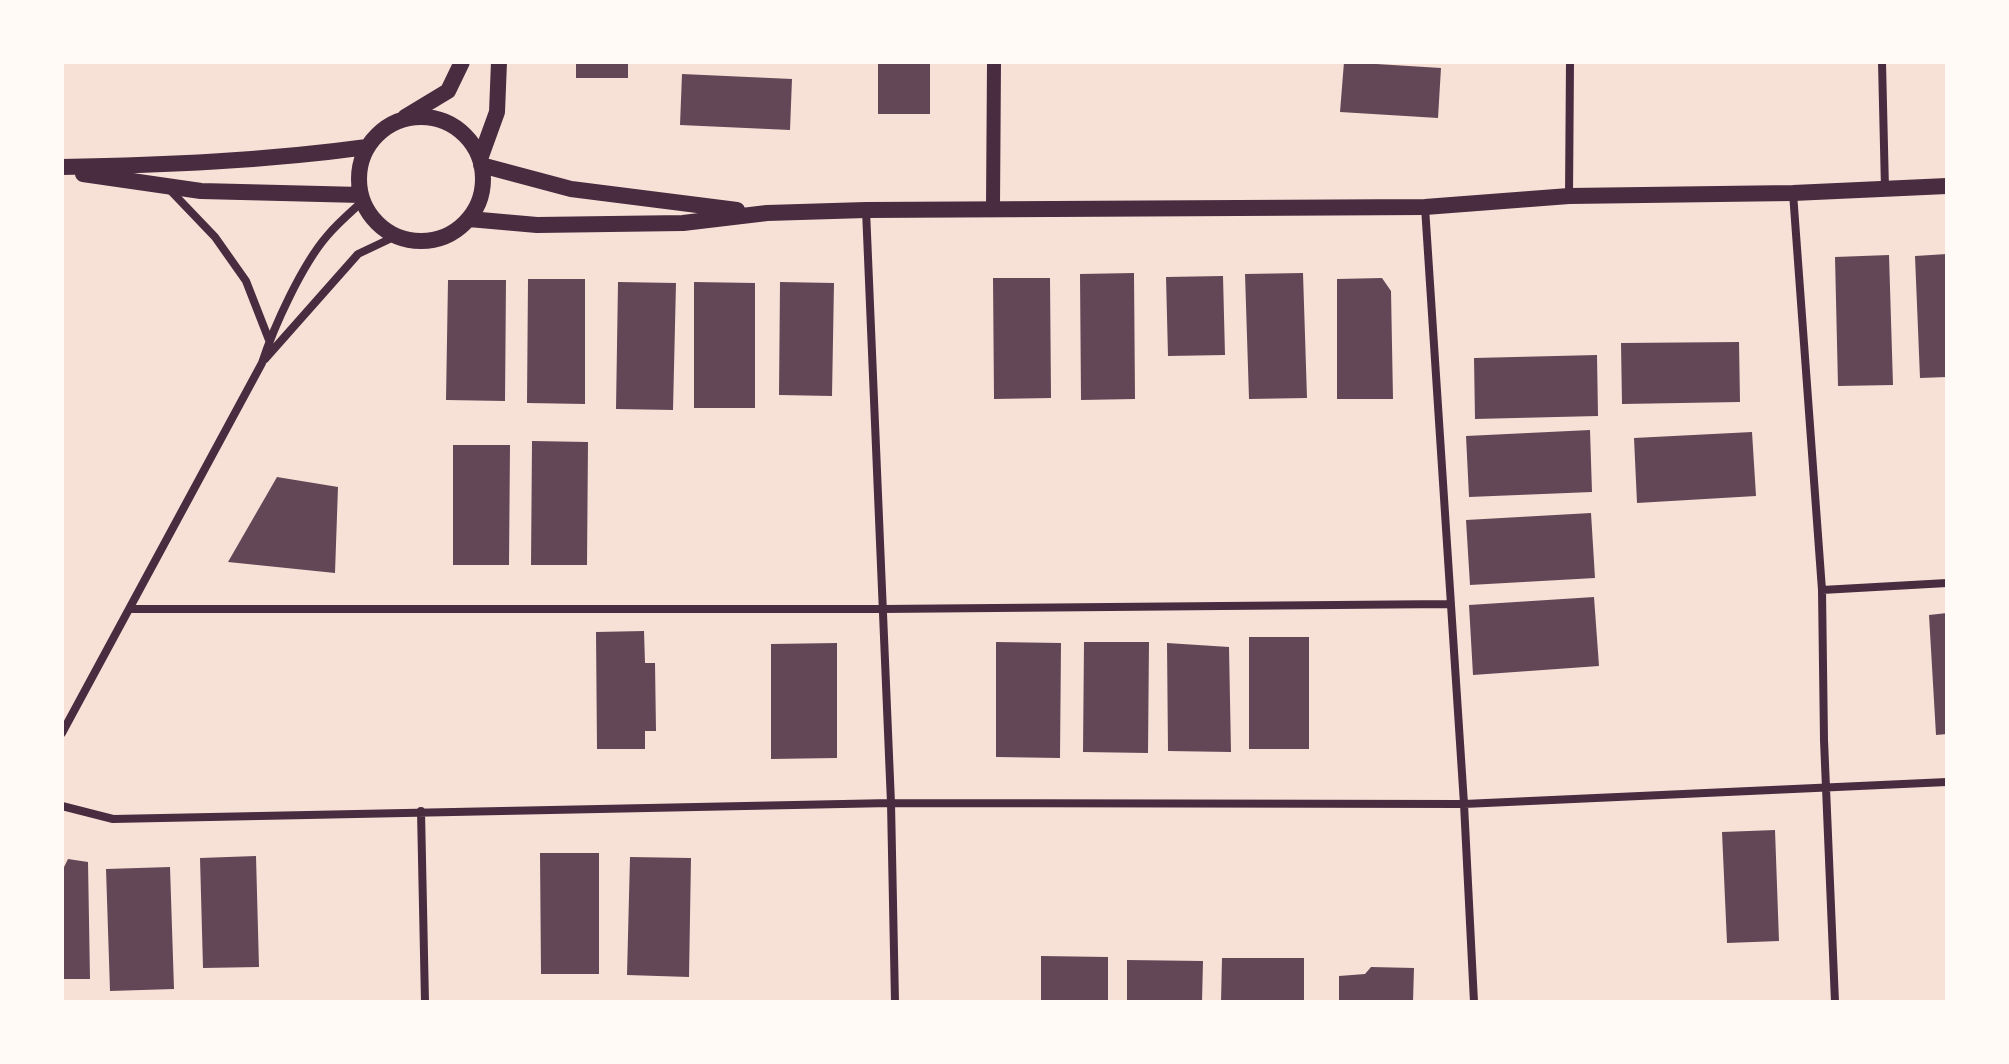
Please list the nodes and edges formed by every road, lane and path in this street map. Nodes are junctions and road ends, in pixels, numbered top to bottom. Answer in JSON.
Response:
{"nodes":[{"id":1,"x":462,"y":62,"type":"edge"},
{"id":2,"x":499,"y":62,"type":"edge"},
{"id":3,"x":994,"y":62,"type":"edge"},
{"id":4,"x":1570,"y":62,"type":"edge"},
{"id":5,"x":1882,"y":62,"type":"edge"},
{"id":6,"x":398,"y":121,"type":"junction"},
{"id":7,"x":367,"y":147,"type":"junction"},
{"id":8,"x":481,"y":162,"type":"junction"},
{"id":9,"x":62,"y":168,"type":"edge"},
{"id":10,"x":167,"y":186,"type":"junction"},
{"id":11,"x":1947,"y":186,"type":"edge"},
{"id":12,"x":1885,"y":189,"type":"junction"},
{"id":13,"x":1793,"y":193,"type":"junction"},
{"id":14,"x":1569,"y":196,"type":"junction"},
{"id":15,"x":362,"y":198,"type":"junction"},
{"id":16,"x":993,"y":207,"type":"junction"},
{"id":17,"x":1425,"y":207,"type":"junction"},
{"id":18,"x":866,"y":210,"type":"junction"},
{"id":19,"x":767,"y":213,"type":"junction"},
{"id":20,"x":469,"y":219,"type":"junction"},
{"id":21,"x":396,"y":236,"type":"junction"},
{"id":22,"x":269,"y":340,"type":"junction"},
{"id":23,"x":262,"y":363,"type":"junction"},
{"id":24,"x":1947,"y":583,"type":"edge"},
{"id":25,"x":1822,"y":590,"type":"junction"},
{"id":26,"x":1449,"y":604,"type":"junction"},
{"id":27,"x":131,"y":609,"type":"junction"},
{"id":28,"x":882,"y":609,"type":"junction"},
{"id":29,"x":62,"y":733,"type":"edge"},
{"id":30,"x":1947,"y":782,"type":"edge"},
{"id":31,"x":1826,"y":788,"type":"junction"},
{"id":32,"x":891,"y":803,"type":"junction"},
{"id":33,"x":1464,"y":804,"type":"junction"},
{"id":34,"x":62,"y":806,"type":"edge"},
{"id":35,"x":421,"y":811,"type":"junction"},
{"id":36,"x":425,"y":1002,"type":"edge"},
{"id":37,"x":895,"y":1002,"type":"edge"},
{"id":38,"x":1474,"y":1002,"type":"edge"},
{"id":39,"x":1835,"y":1002,"type":"edge"}],
"edges":[{"from":1,"to":6,"type":"main road"},
{"from":2,"to":8,"type":"main road"},
{"from":3,"to":16,"type":"street"},
{"from":4,"to":14,"type":"street"},
{"from":5,"to":12,"type":"street"},
{"from":6,"to":7,"type":"main road"},
{"from":6,"to":8,"type":"main road"},
{"from":7,"to":9,"type":"main road"},
{"from":7,"to":15,"type":"main road"},
{"from":8,"to":19,"type":"main road"},
{"from":8,"to":20,"type":"main road"},
{"from":9,"to":10,"type":"main road"},
{"from":10,"to":15,"type":"main road"},
{"from":10,"to":22,"type":"street"},
{"from":11,"to":12,"type":"main road"},
{"from":12,"to":13,"type":"main road"},
{"from":13,"to":14,"type":"main road"},
{"from":13,"to":25,"type":"street"},
{"from":14,"to":17,"type":"main road"},
{"from":15,"to":21,"type":"main road"},
{"from":15,"to":22,"type":"street"},
{"from":16,"to":17,"type":"main road"},
{"from":16,"to":18,"type":"main road"},
{"from":17,"to":26,"type":"street"},
{"from":18,"to":19,"type":"main road"},
{"from":18,"to":28,"type":"street"},
{"from":19,"to":20,"type":"main road"},
{"from":20,"to":21,"type":"main road"},
{"from":21,"to":23,"type":"street"},
{"from":22,"to":23,"type":"street"},
{"from":23,"to":27,"type":"street"},
{"from":24,"to":25,"type":"street"},
{"from":25,"to":31,"type":"street"},
{"from":26,"to":28,"type":"street"},
{"from":26,"to":33,"type":"street"},
{"from":27,"to":28,"type":"street"},
{"from":27,"to":29,"type":"street"},
{"from":28,"to":32,"type":"street"},
{"from":30,"to":31,"type":"street"},
{"from":31,"to":33,"type":"street"},
{"from":31,"to":39,"type":"street"},
{"from":32,"to":33,"type":"street"},
{"from":32,"to":35,"type":"street"},
{"from":32,"to":37,"type":"street"},
{"from":33,"to":38,"type":"street"},
{"from":34,"to":35,"type":"street"},
{"from":35,"to":36,"type":"street"}]}
